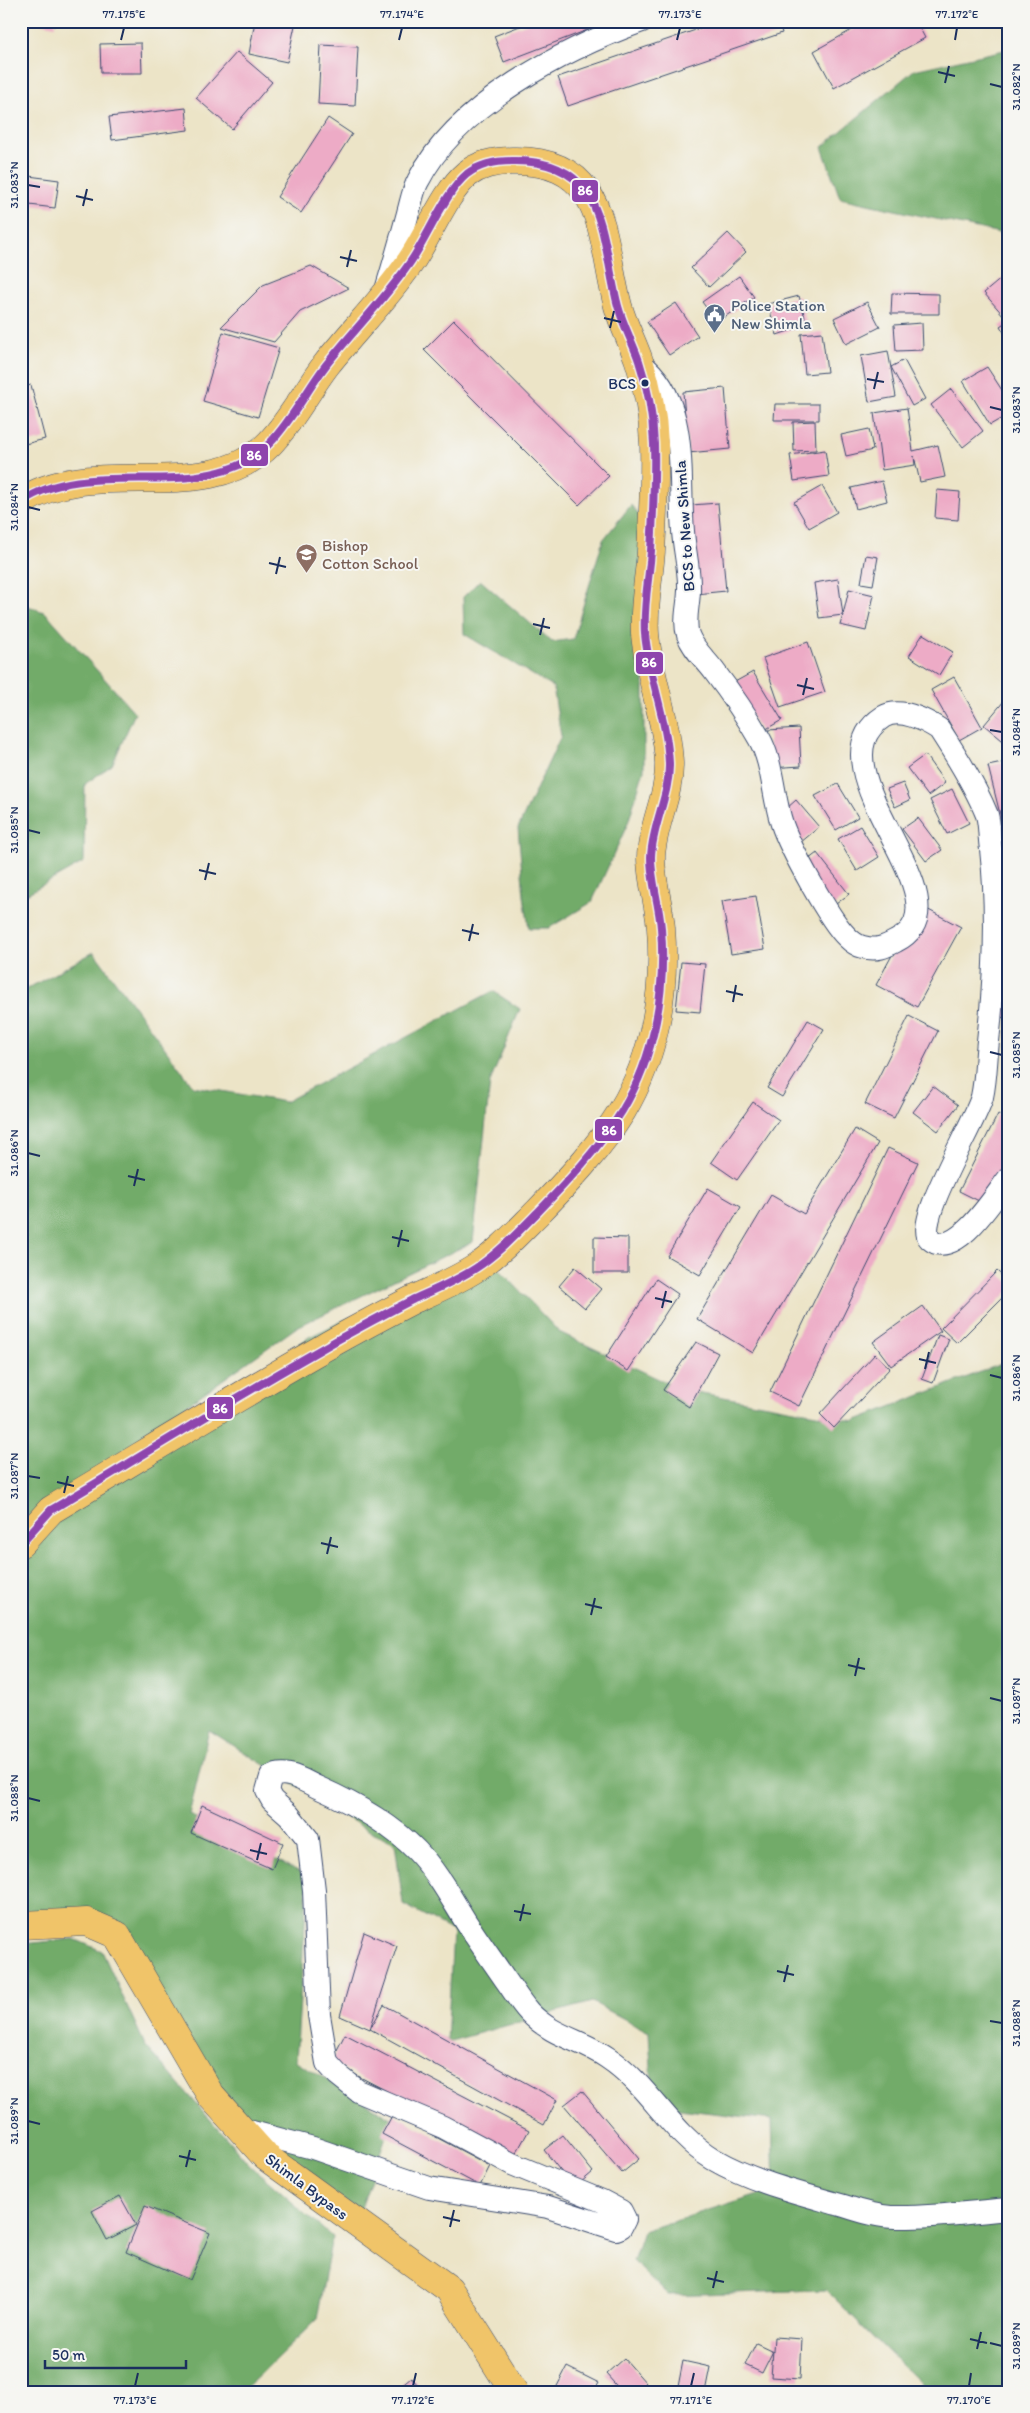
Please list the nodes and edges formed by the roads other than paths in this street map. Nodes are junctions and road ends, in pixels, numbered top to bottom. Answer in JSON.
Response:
{"nodes":[{"id":1,"x":642,"y":21,"type":"edge"},
{"id":2,"x":385,"y":295,"type":"junction"},
{"id":3,"x":640,"y":363,"type":"junction"},
{"id":4,"x":21,"y":502,"type":"edge"},
{"id":5,"x":1009,"y":1178,"type":"edge"},
{"id":6,"x":21,"y":1543,"type":"edge"},
{"id":7,"x":21,"y":1925,"type":"edge"},
{"id":8,"x":241,"y":2129,"type":"junction"},
{"id":9,"x":1009,"y":2209,"type":"edge"},
{"id":10,"x":514,"y":2392,"type":"edge"}],
"edges":[{"from":1,"to":2,"type":"street"},
{"from":2,"to":3,"type":"highway"},
{"from":2,"to":4,"type":"highway"},
{"from":3,"to":5,"type":"street","name":"BCS to New Shimla"},
{"from":3,"to":6,"type":"highway"},
{"from":7,"to":8,"type":"highway","name":"Shimla Bypass"},
{"from":8,"to":9,"type":"street"},
{"from":8,"to":10,"type":"highway","name":"Shimla Bypass"}]}
